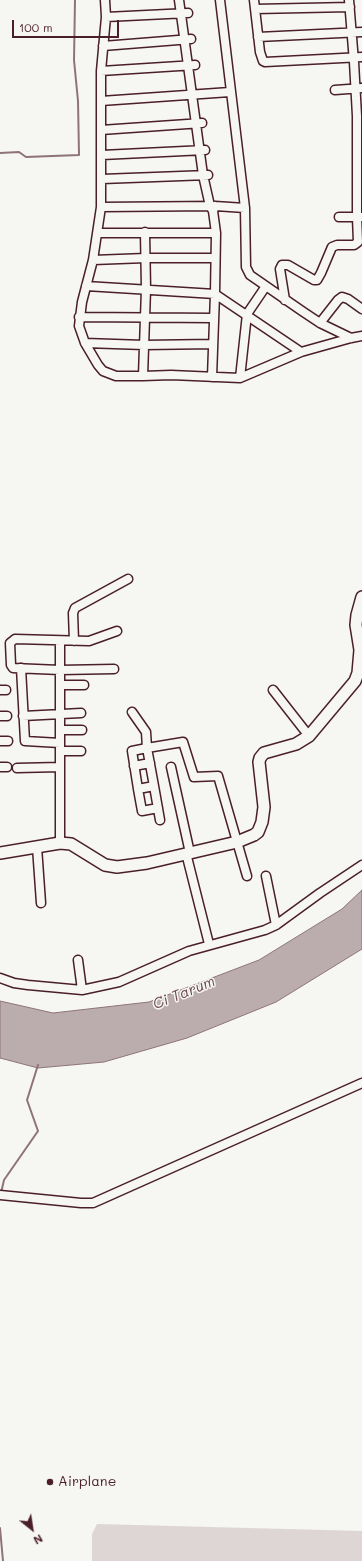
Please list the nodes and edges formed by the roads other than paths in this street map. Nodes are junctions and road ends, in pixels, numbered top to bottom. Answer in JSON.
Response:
{"nodes":[{"id":1,"x":105,"y":0,"type":"edge"},
{"id":2,"x":179,"y":0,"type":"edge"},
{"id":3,"x":220,"y":0,"type":"edge"},
{"id":4,"x":254,"y":0,"type":"edge"},
{"id":5,"x":349,"y":3,"type":"edge"},
{"id":6,"x":255,"y":9,"type":"junction"},
{"id":7,"x":185,"y":14,"type":"junction"},
{"id":8,"x":106,"y":17,"type":"junction"},
{"id":9,"x":352,"y":32,"type":"junction"},
{"id":10,"x":362,"y":32,"type":"edge"},
{"id":11,"x":258,"y":37,"type":"junction"},
{"id":12,"x":188,"y":38,"type":"junction"},
{"id":13,"x":103,"y":46,"type":"junction"},
{"id":14,"x":358,"y":58,"type":"edge"},
{"id":15,"x":192,"y":65,"type":"junction"},
{"id":16,"x":101,"y":71,"type":"junction"},
{"id":17,"x":359,"y":88,"type":"edge"},
{"id":18,"x":335,"y":90,"type":"dead end"},
{"id":19,"x":230,"y":92,"type":"junction"},
{"id":20,"x":193,"y":94,"type":"junction"},
{"id":21,"x":101,"y":101,"type":"junction"},
{"id":22,"x":359,"y":116,"type":"edge"},
{"id":23,"x":200,"y":123,"type":"junction"},
{"id":24,"x":101,"y":130,"type":"junction"},
{"id":25,"x":203,"y":150,"type":"junction"},
{"id":26,"x":102,"y":155,"type":"junction"},
{"id":27,"x":206,"y":175,"type":"junction"},
{"id":28,"x":102,"y":179,"type":"junction"},
{"id":29,"x":101,"y":207,"type":"junction"},
{"id":30,"x":213,"y":208,"type":"junction"},
{"id":31,"x":245,"y":208,"type":"junction"},
{"id":32,"x":339,"y":217,"type":"dead end"},
{"id":33,"x":359,"y":217,"type":"edge"},
{"id":34,"x":98,"y":232,"type":"junction"},
{"id":35,"x":145,"y":232,"type":"junction"},
{"id":36,"x":216,"y":233,"type":"junction"},
{"id":37,"x":146,"y":258,"type":"junction"},
{"id":38,"x":215,"y":258,"type":"junction"},
{"id":39,"x":93,"y":260,"type":"junction"},
{"id":40,"x":86,"y":286,"type":"junction"},
{"id":41,"x":266,"y":286,"type":"junction"},
{"id":42,"x":146,"y":289,"type":"junction"},
{"id":43,"x":215,"y":294,"type":"junction"},
{"id":44,"x":285,"y":300,"type":"junction"},
{"id":45,"x":362,"y":309,"type":"edge"},
{"id":46,"x":247,"y":314,"type":"junction"},
{"id":47,"x":80,"y":317,"type":"junction"},
{"id":48,"x":145,"y":318,"type":"junction"},
{"id":49,"x":214,"y":318,"type":"junction"},
{"id":50,"x":320,"y":323,"type":"junction"},
{"id":51,"x":362,"y":336,"type":"edge"},
{"id":52,"x":350,"y":338,"type":"junction"},
{"id":53,"x":85,"y":343,"type":"junction"},
{"id":54,"x":213,"y":344,"type":"junction"},
{"id":55,"x":144,"y":345,"type":"junction"},
{"id":56,"x":301,"y":352,"type":"junction"},
{"id":57,"x":143,"y":376,"type":"junction"},
{"id":58,"x":212,"y":377,"type":"junction"},
{"id":59,"x":240,"y":378,"type":"junction"},
{"id":60,"x":128,"y":579,"type":"dead end"},
{"id":61,"x":362,"y":597,"type":"edge"},
{"id":62,"x":116,"y":631,"type":"dead end"},
{"id":63,"x":60,"y":641,"type":"junction"},
{"id":64,"x":74,"y":641,"type":"junction"},
{"id":65,"x":361,"y":651,"type":"edge"},
{"id":66,"x":21,"y":668,"type":"junction"},
{"id":67,"x":114,"y":669,"type":"dead end"},
{"id":68,"x":60,"y":670,"type":"junction"},
{"id":69,"x":60,"y":685,"type":"junction"},
{"id":70,"x":84,"y":685,"type":"dead end"},
{"id":71,"x":273,"y":690,"type":"dead end"},
{"id":72,"x":132,"y":712,"type":"dead end"},
{"id":73,"x":60,"y":713,"type":"junction"},
{"id":74,"x":81,"y":713,"type":"dead end"},
{"id":75,"x":23,"y":716,"type":"junction"},
{"id":76,"x":60,"y":730,"type":"junction"},
{"id":77,"x":82,"y":730,"type":"dead end"},
{"id":78,"x":309,"y":736,"type":"junction"},
{"id":79,"x":60,"y":747,"type":"junction"},
{"id":80,"x":147,"y":748,"type":"junction"},
{"id":81,"x":80,"y":751,"type":"dead end"},
{"id":82,"x":150,"y":763,"type":"junction"},
{"id":83,"x":134,"y":766,"type":"junction"},
{"id":84,"x":171,"y":766,"type":"dead end"},
{"id":85,"x":60,"y":767,"type":"junction"},
{"id":86,"x":17,"y":768,"type":"dead end"},
{"id":87,"x":154,"y":786,"type":"junction"},
{"id":88,"x":138,"y":789,"type":"junction"},
{"id":89,"x":158,"y":808,"type":"junction"},
{"id":90,"x":160,"y":820,"type":"dead end"},
{"id":91,"x":237,"y":842,"type":"junction"},
{"id":92,"x":60,"y":843,"type":"junction"},
{"id":93,"x":36,"y":847,"type":"junction"},
{"id":94,"x":0,"y":853,"type":"edge"},
{"id":95,"x":188,"y":853,"type":"junction"},
{"id":96,"x":362,"y":865,"type":"edge"},
{"id":97,"x":247,"y":876,"type":"dead end"},
{"id":98,"x":266,"y":876,"type":"dead end"},
{"id":99,"x":41,"y":903,"type":"dead end"},
{"id":100,"x":276,"y":925,"type":"junction"},
{"id":101,"x":209,"y":944,"type":"junction"},
{"id":102,"x":78,"y":960,"type":"dead end"},
{"id":103,"x":0,"y":978,"type":"edge"},
{"id":104,"x":82,"y":990,"type":"junction"},
{"id":105,"x":362,"y":1083,"type":"edge"},
{"id":106,"x":0,"y":1195,"type":"edge"}],
"edges":[{"from":1,"to":8,"type":"street"},
{"from":2,"to":7,"type":"street"},
{"from":3,"to":19,"type":"street"},
{"from":4,"to":6,"type":"street"},
{"from":5,"to":6,"type":"street"},
{"from":5,"to":9,"type":"street"},
{"from":6,"to":11,"type":"street"},
{"from":7,"to":8,"type":"street"},
{"from":7,"to":12,"type":"street"},
{"from":8,"to":13,"type":"street"},
{"from":9,"to":10,"type":"street"},
{"from":9,"to":11,"type":"street"},
{"from":9,"to":14,"type":"street"},
{"from":11,"to":14,"type":"street"},
{"from":12,"to":13,"type":"street"},
{"from":12,"to":15,"type":"street"},
{"from":13,"to":16,"type":"street"},
{"from":14,"to":17,"type":"street"},
{"from":15,"to":16,"type":"street"},
{"from":15,"to":20,"type":"street"},
{"from":16,"to":21,"type":"street"},
{"from":17,"to":18,"type":"street"},
{"from":17,"to":22,"type":"street"},
{"from":19,"to":20,"type":"street"},
{"from":19,"to":31,"type":"street"},
{"from":20,"to":21,"type":"street"},
{"from":20,"to":23,"type":"street"},
{"from":21,"to":24,"type":"street"},
{"from":22,"to":33,"type":"street"},
{"from":23,"to":24,"type":"street"},
{"from":23,"to":25,"type":"street"},
{"from":24,"to":26,"type":"street"},
{"from":25,"to":26,"type":"street"},
{"from":25,"to":27,"type":"street"},
{"from":26,"to":28,"type":"street"},
{"from":27,"to":28,"type":"street"},
{"from":27,"to":30,"type":"street"},
{"from":28,"to":29,"type":"street"},
{"from":29,"to":30,"type":"street"},
{"from":29,"to":34,"type":"street"},
{"from":30,"to":31,"type":"street"},
{"from":30,"to":36,"type":"street"},
{"from":31,"to":41,"type":"street"},
{"from":32,"to":33,"type":"street"},
{"from":33,"to":44,"type":"street"},
{"from":34,"to":35,"type":"street"},
{"from":34,"to":39,"type":"street"},
{"from":35,"to":36,"type":"street"},
{"from":35,"to":37,"type":"street"},
{"from":36,"to":38,"type":"street"},
{"from":37,"to":38,"type":"street"},
{"from":37,"to":39,"type":"street"},
{"from":37,"to":42,"type":"street"},
{"from":38,"to":43,"type":"street"},
{"from":39,"to":40,"type":"street"},
{"from":40,"to":42,"type":"street"},
{"from":40,"to":47,"type":"street"},
{"from":41,"to":44,"type":"street"},
{"from":41,"to":46,"type":"street"},
{"from":42,"to":43,"type":"street"},
{"from":42,"to":48,"type":"street"},
{"from":43,"to":46,"type":"street"},
{"from":43,"to":49,"type":"street"},
{"from":44,"to":50,"type":"street"},
{"from":45,"to":50,"type":"street"},
{"from":46,"to":56,"type":"street"},
{"from":46,"to":59,"type":"street"},
{"from":47,"to":48,"type":"street"},
{"from":47,"to":53,"type":"street"},
{"from":48,"to":49,"type":"street"},
{"from":48,"to":55,"type":"street"},
{"from":49,"to":54,"type":"street"},
{"from":50,"to":52,"type":"street"},
{"from":51,"to":52,"type":"street"},
{"from":52,"to":56,"type":"street"},
{"from":53,"to":55,"type":"street"},
{"from":53,"to":57,"type":"street"},
{"from":54,"to":55,"type":"street"},
{"from":54,"to":58,"type":"street"},
{"from":55,"to":57,"type":"street"},
{"from":56,"to":59,"type":"street"},
{"from":57,"to":58,"type":"street"},
{"from":58,"to":59,"type":"street"},
{"from":60,"to":64,"type":"street"},
{"from":61,"to":65,"type":"street"},
{"from":62,"to":64,"type":"street"},
{"from":63,"to":64,"type":"street"},
{"from":63,"to":66,"type":"street"},
{"from":63,"to":68,"type":"street"},
{"from":65,"to":78,"type":"street"},
{"from":66,"to":68,"type":"street"},
{"from":66,"to":75,"type":"street"},
{"from":67,"to":68,"type":"street"},
{"from":68,"to":69,"type":"street"},
{"from":69,"to":70,"type":"street"},
{"from":69,"to":73,"type":"street"},
{"from":71,"to":78,"type":"street"},
{"from":72,"to":80,"type":"street"},
{"from":73,"to":74,"type":"street"},
{"from":73,"to":75,"type":"street"},
{"from":73,"to":76,"type":"street"},
{"from":75,"to":79,"type":"street"},
{"from":76,"to":77,"type":"street"},
{"from":76,"to":79,"type":"street"},
{"from":78,"to":91,"type":"street"},
{"from":79,"to":81,"type":"street"},
{"from":79,"to":85,"type":"street"},
{"from":80,"to":82,"type":"street"},
{"from":80,"to":83,"type":"street"},
{"from":80,"to":91,"type":"street"},
{"from":82,"to":83,"type":"street"},
{"from":82,"to":87,"type":"street"},
{"from":83,"to":88,"type":"street"},
{"from":84,"to":95,"type":"street"},
{"from":85,"to":86,"type":"street"},
{"from":85,"to":92,"type":"street"},
{"from":87,"to":88,"type":"street"},
{"from":87,"to":89,"type":"street"},
{"from":88,"to":89,"type":"street"},
{"from":89,"to":90,"type":"street"},
{"from":91,"to":95,"type":"street"},
{"from":91,"to":97,"type":"street"},
{"from":92,"to":93,"type":"street"},
{"from":92,"to":95,"type":"street"},
{"from":93,"to":94,"type":"street"},
{"from":93,"to":99,"type":"street"},
{"from":95,"to":101,"type":"street"},
{"from":96,"to":100,"type":"street"},
{"from":98,"to":100,"type":"street"},
{"from":100,"to":101,"type":"street"},
{"from":101,"to":104,"type":"street"},
{"from":102,"to":104,"type":"street"},
{"from":103,"to":104,"type":"street"},
{"from":105,"to":106,"type":"street"}]}
